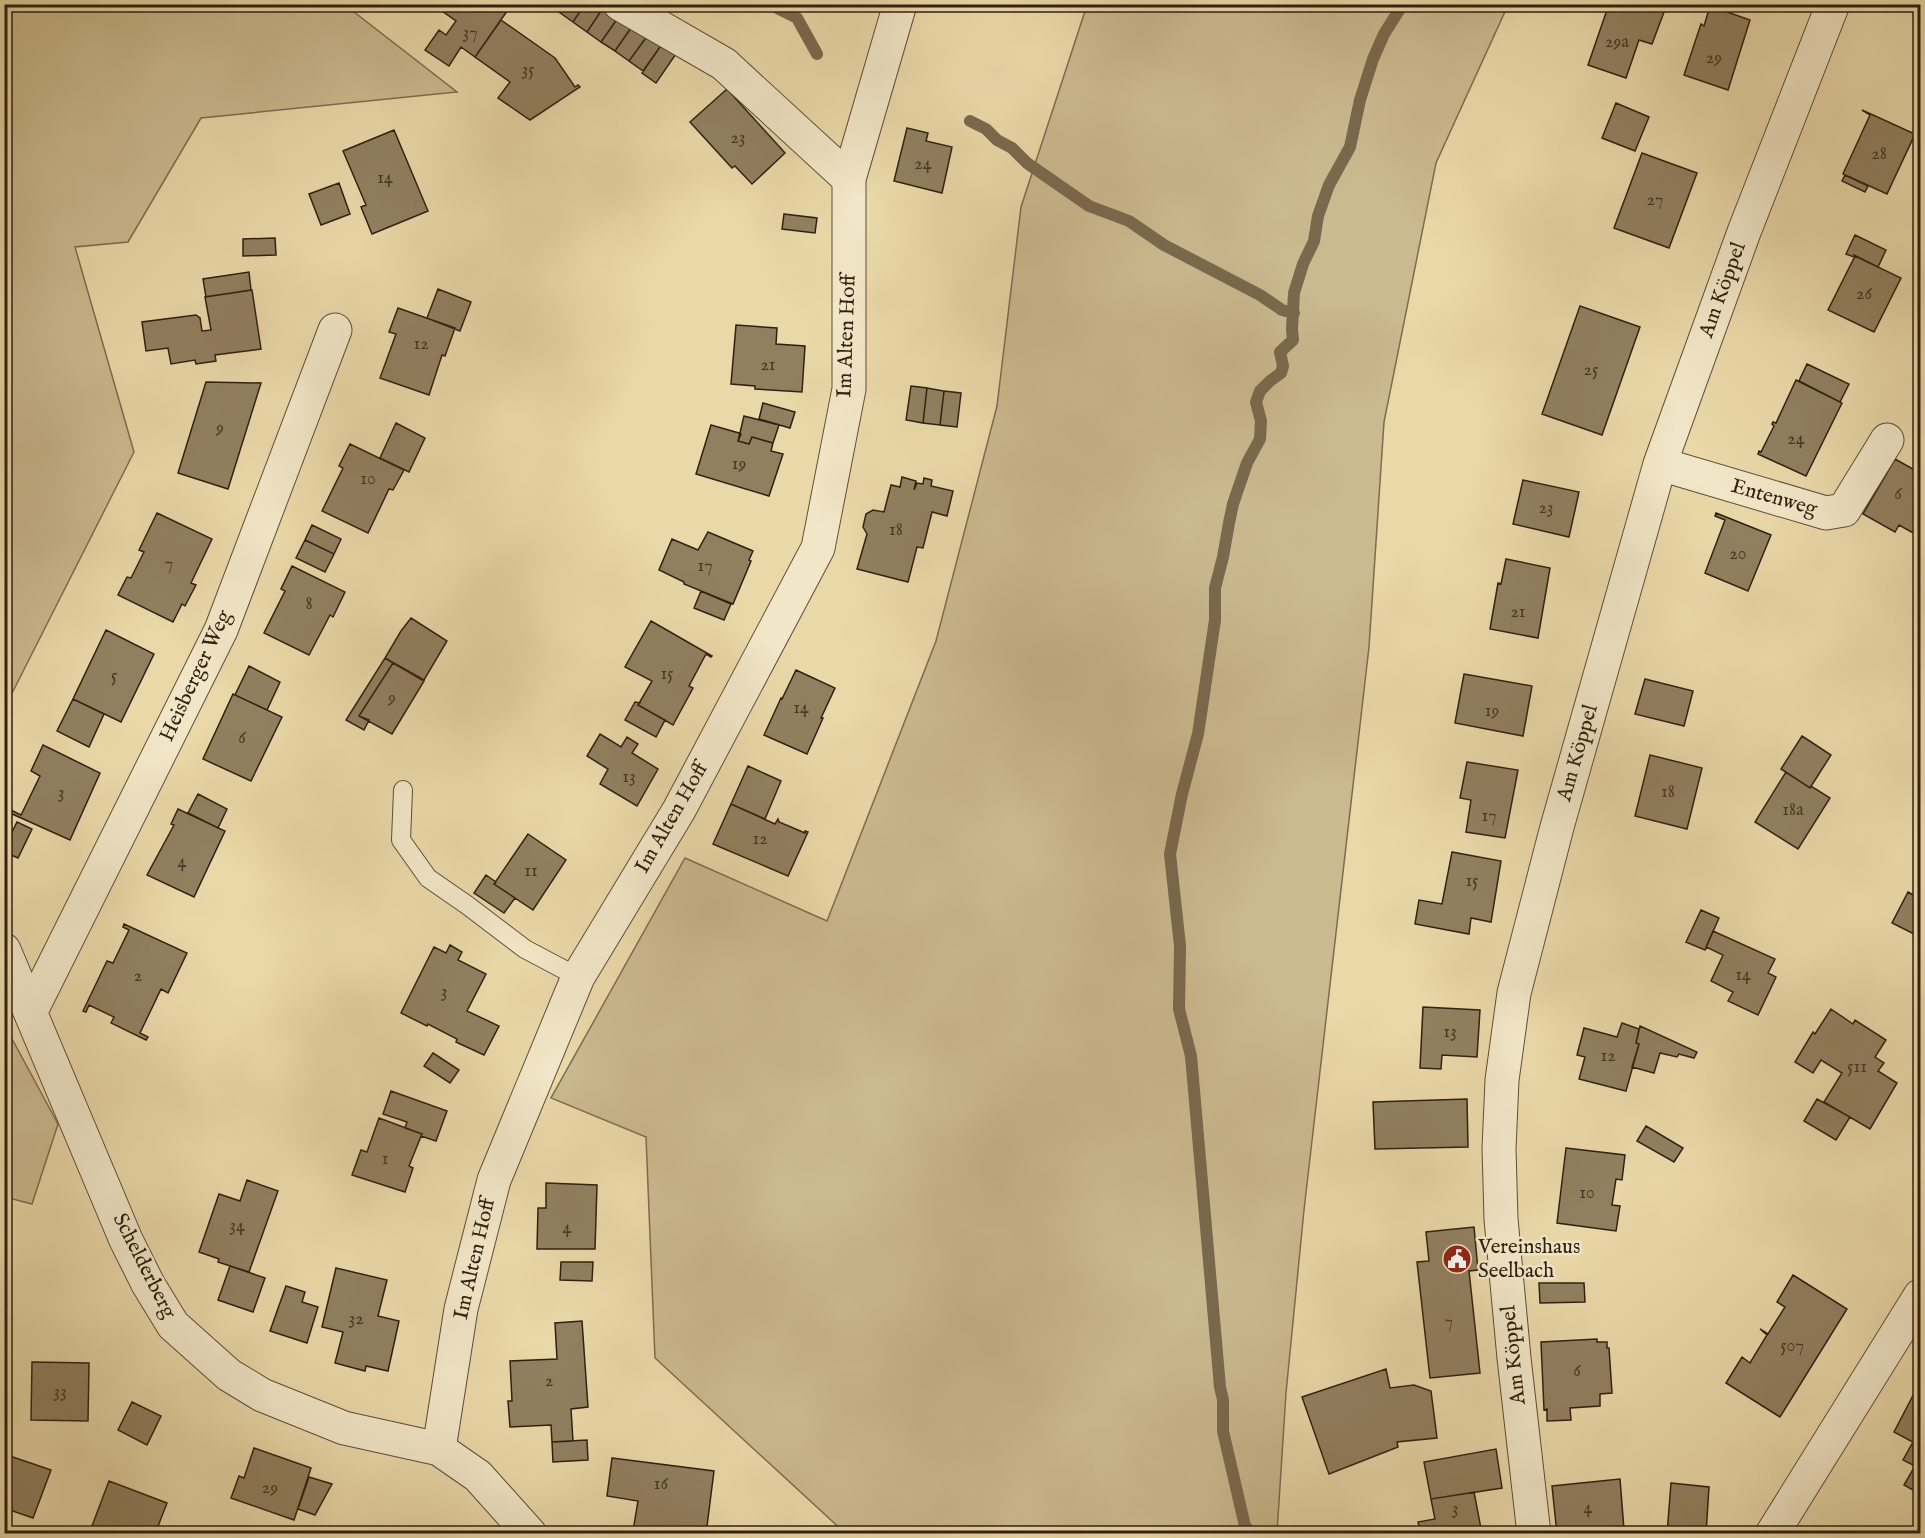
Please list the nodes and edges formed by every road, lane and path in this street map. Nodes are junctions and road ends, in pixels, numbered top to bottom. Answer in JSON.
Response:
{"nodes":[{"id":1,"x":620,"y":4,"type":"edge"},
{"id":2,"x":900,"y":4,"type":"edge"},
{"id":3,"x":1833,"y":4,"type":"edge"},
{"id":4,"x":849,"y":179,"type":"junction"},
{"id":5,"x":335,"y":330,"type":"dead end"},
{"id":6,"x":1887,"y":440,"type":"dead end"},
{"id":7,"x":1660,"y":464,"type":"junction"},
{"id":8,"x":403,"y":790,"type":"dead end"},
{"id":9,"x":4,"y":950,"type":"edge"},
{"id":10,"x":578,"y":977,"type":"junction"},
{"id":11,"x":31,"y":1011,"type":"junction"},
{"id":12,"x":1920,"y":1296,"type":"edge"},
{"id":13,"x":439,"y":1449,"type":"junction"},
{"id":14,"x":530,"y":1533,"type":"edge"},
{"id":15,"x":1534,"y":1533,"type":"edge"},
{"id":16,"x":1772,"y":1533,"type":"edge"}],
"edges":[{"from":1,"to":4,"type":"street"},
{"from":2,"to":4,"type":"street","name":"Im Alten Hoff"},
{"from":3,"to":7,"type":"street","name":"Am Köppel"},
{"from":4,"to":10,"type":"street","name":"Im Alten Hoff"},
{"from":5,"to":11,"type":"street","name":"Heisberger Weg"},
{"from":6,"to":7,"type":"street","name":"Entenweg"},
{"from":7,"to":15,"type":"street","name":"Am Köppel"},
{"from":8,"to":10,"type":"lane"},
{"from":9,"to":11,"type":"street","name":"Schelderberg"},
{"from":10,"to":13,"type":"street","name":"Im Alten Hoff"},
{"from":11,"to":13,"type":"street","name":"Schelderberg"},
{"from":12,"to":16,"type":"street"},
{"from":13,"to":14,"type":"street","name":"Schelderberg"}]}
